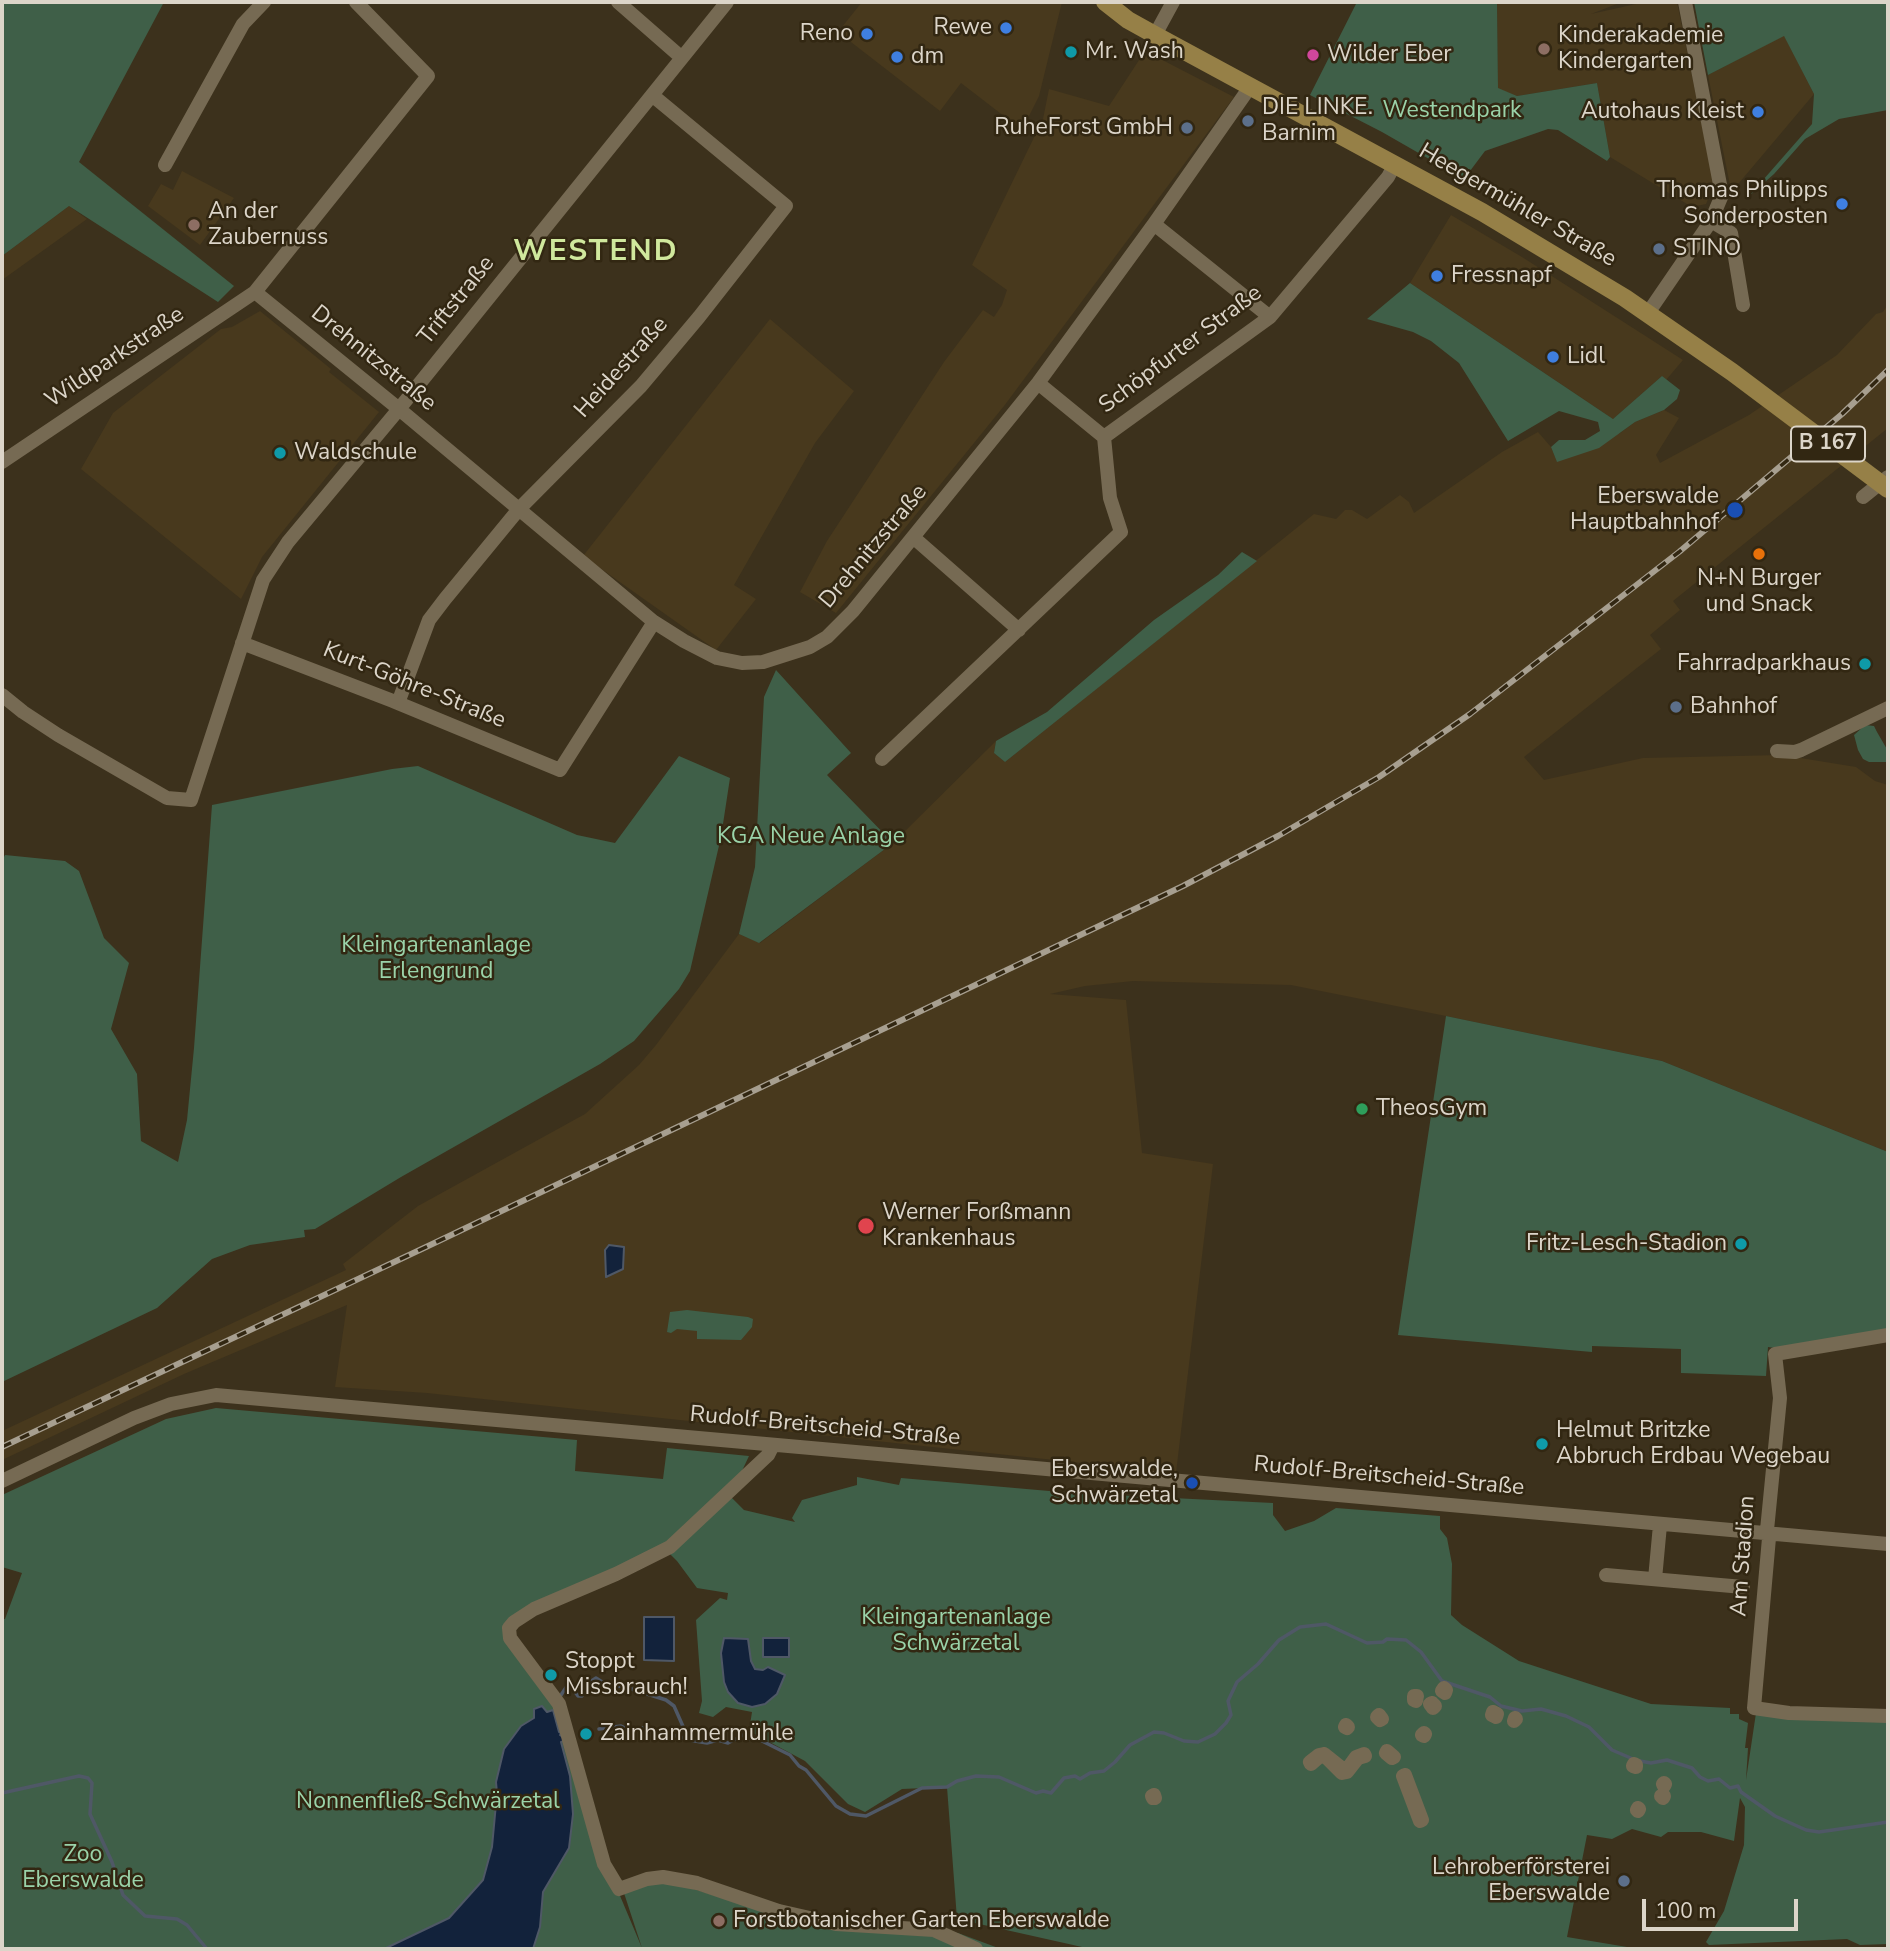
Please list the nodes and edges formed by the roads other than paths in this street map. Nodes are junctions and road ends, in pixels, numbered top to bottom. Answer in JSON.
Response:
{"nodes":[{"id":1,"x":264,"y":2,"type":"edge"},
{"id":2,"x":356,"y":2,"type":"edge"},
{"id":3,"x":618,"y":2,"type":"edge"},
{"id":4,"x":727,"y":2,"type":"edge"},
{"id":5,"x":1105,"y":2,"type":"edge"},
{"id":6,"x":1172,"y":2,"type":"edge"},
{"id":7,"x":1685,"y":2,"type":"edge"},
{"id":8,"x":1155,"y":35,"type":"junction"},
{"id":9,"x":682,"y":58,"type":"junction"},
{"id":10,"x":1250,"y":87,"type":"junction"},
{"id":11,"x":652,"y":94,"type":"junction"},
{"id":12,"x":1395,"y":164,"type":"junction"},
{"id":13,"x":165,"y":166,"type":"dead end"},
{"id":14,"x":1711,"y":221,"type":"junction"},
{"id":15,"x":1154,"y":224,"type":"junction"},
{"id":16,"x":255,"y":292,"type":"junction"},
{"id":17,"x":1743,"y":305,"type":"dead end"},
{"id":18,"x":1648,"y":313,"type":"junction"},
{"id":19,"x":1270,"y":317,"type":"junction"},
{"id":20,"x":1038,"y":383,"type":"junction"},
{"id":21,"x":399,"y":409,"type":"junction"},
{"id":22,"x":1104,"y":437,"type":"junction"},
{"id":23,"x":2,"y":462,"type":"edge"},
{"id":24,"x":1888,"y":477,"type":"edge"},
{"id":25,"x":1888,"y":489,"type":"edge"},
{"id":26,"x":1863,"y":497,"type":"dead end"},
{"id":27,"x":519,"y":509,"type":"junction"},
{"id":28,"x":913,"y":537,"type":"junction"},
{"id":29,"x":654,"y":622,"type":"junction"},
{"id":30,"x":1019,"y":630,"type":"junction"},
{"id":31,"x":242,"y":643,"type":"junction"},
{"id":32,"x":2,"y":695,"type":"edge"},
{"id":33,"x":398,"y":703,"type":"junction"},
{"id":34,"x":1888,"y":708,"type":"edge"},
{"id":35,"x":1777,"y":751,"type":"dead end"},
{"id":36,"x":882,"y":759,"type":"dead end"},
{"id":37,"x":1888,"y":1335,"type":"edge"},
{"id":38,"x":773,"y":1445,"type":"junction"},
{"id":39,"x":2,"y":1481,"type":"edge"},
{"id":40,"x":1660,"y":1525,"type":"junction"},
{"id":41,"x":1768,"y":1534,"type":"junction"},
{"id":42,"x":1888,"y":1544,"type":"edge"},
{"id":43,"x":1606,"y":1575,"type":"dead end"},
{"id":44,"x":1655,"y":1579,"type":"junction"},
{"id":45,"x":1742,"y":1587,"type":"dead end"},
{"id":46,"x":1888,"y":1716,"type":"edge"},
{"id":47,"x":976,"y":1949,"type":"edge"}],
"edges":[{"from":1,"to":13,"type":"street"},
{"from":2,"to":16,"type":"street"},
{"from":3,"to":9,"type":"street"},
{"from":4,"to":9,"type":"street","name":"Triftstraße"},
{"from":5,"to":8,"type":"main road","name":"Heegermühler Straße","number":"B 167"},
{"from":6,"to":8,"type":"street"},
{"from":7,"to":14,"type":"street"},
{"from":8,"to":10,"type":"main road","name":"Heegermühler Straße","number":"B 167"},
{"from":9,"to":11,"type":"street","name":"Triftstraße"},
{"from":10,"to":12,"type":"main road","name":"Heegermühler Straße","number":"B 167"},
{"from":10,"to":15,"type":"street","name":"Drehnitzstraße"},
{"from":11,"to":21,"type":"street","name":"Triftstraße"},
{"from":11,"to":27,"type":"street","name":"Heidestraße"},
{"from":12,"to":18,"type":"main road","name":"Heegermühler Straße","number":"B 167"},
{"from":12,"to":19,"type":"street","name":"Schöpfurter Straße"},
{"from":14,"to":17,"type":"street"},
{"from":14,"to":18,"type":"street"},
{"from":15,"to":19,"type":"street"},
{"from":15,"to":20,"type":"street","name":"Drehnitzstraße"},
{"from":16,"to":21,"type":"street","name":"Drehnitzstraße"},
{"from":16,"to":23,"type":"street","name":"Wildparkstraße"},
{"from":18,"to":25,"type":"main road","name":"Heegermühler Straße","number":"B 167"},
{"from":19,"to":22,"type":"street","name":"Schöpfurter Straße"},
{"from":20,"to":22,"type":"street"},
{"from":20,"to":28,"type":"street","name":"Drehnitzstraße"},
{"from":21,"to":27,"type":"street","name":"Drehnitzstraße"},
{"from":21,"to":31,"type":"street","name":"Triftstraße"},
{"from":22,"to":30,"type":"street","name":"Schöpfurter Straße"},
{"from":24,"to":26,"type":"street"},
{"from":27,"to":29,"type":"street","name":"Drehnitzstraße"},
{"from":27,"to":33,"type":"street","name":"Heidestraße"},
{"from":28,"to":29,"type":"street","name":"Drehnitzstraße"},
{"from":28,"to":30,"type":"street"},
{"from":29,"to":33,"type":"street","name":"Kurt-Göhre-Straße"},
{"from":30,"to":36,"type":"street","name":"Schöpfurter Straße"},
{"from":31,"to":32,"type":"street","name":"Triftstraße"},
{"from":31,"to":33,"type":"street","name":"Kurt-Göhre-Straße"},
{"from":34,"to":35,"type":"street"},
{"from":37,"to":41,"type":"street","name":"Am Stadion"},
{"from":38,"to":39,"type":"street","name":"Rudolf-Breitscheid-Straße"},
{"from":38,"to":40,"type":"street","name":"Rudolf-Breitscheid-Straße"},
{"from":38,"to":47,"type":"street"},
{"from":40,"to":41,"type":"street","name":"Rudolf-Breitscheid-Straße"},
{"from":40,"to":44,"type":"street"},
{"from":41,"to":42,"type":"street","name":"Rudolf-Breitscheid-Straße"},
{"from":41,"to":46,"type":"street","name":"Am Stadion"},
{"from":43,"to":44,"type":"street"},
{"from":44,"to":45,"type":"street"}]}
